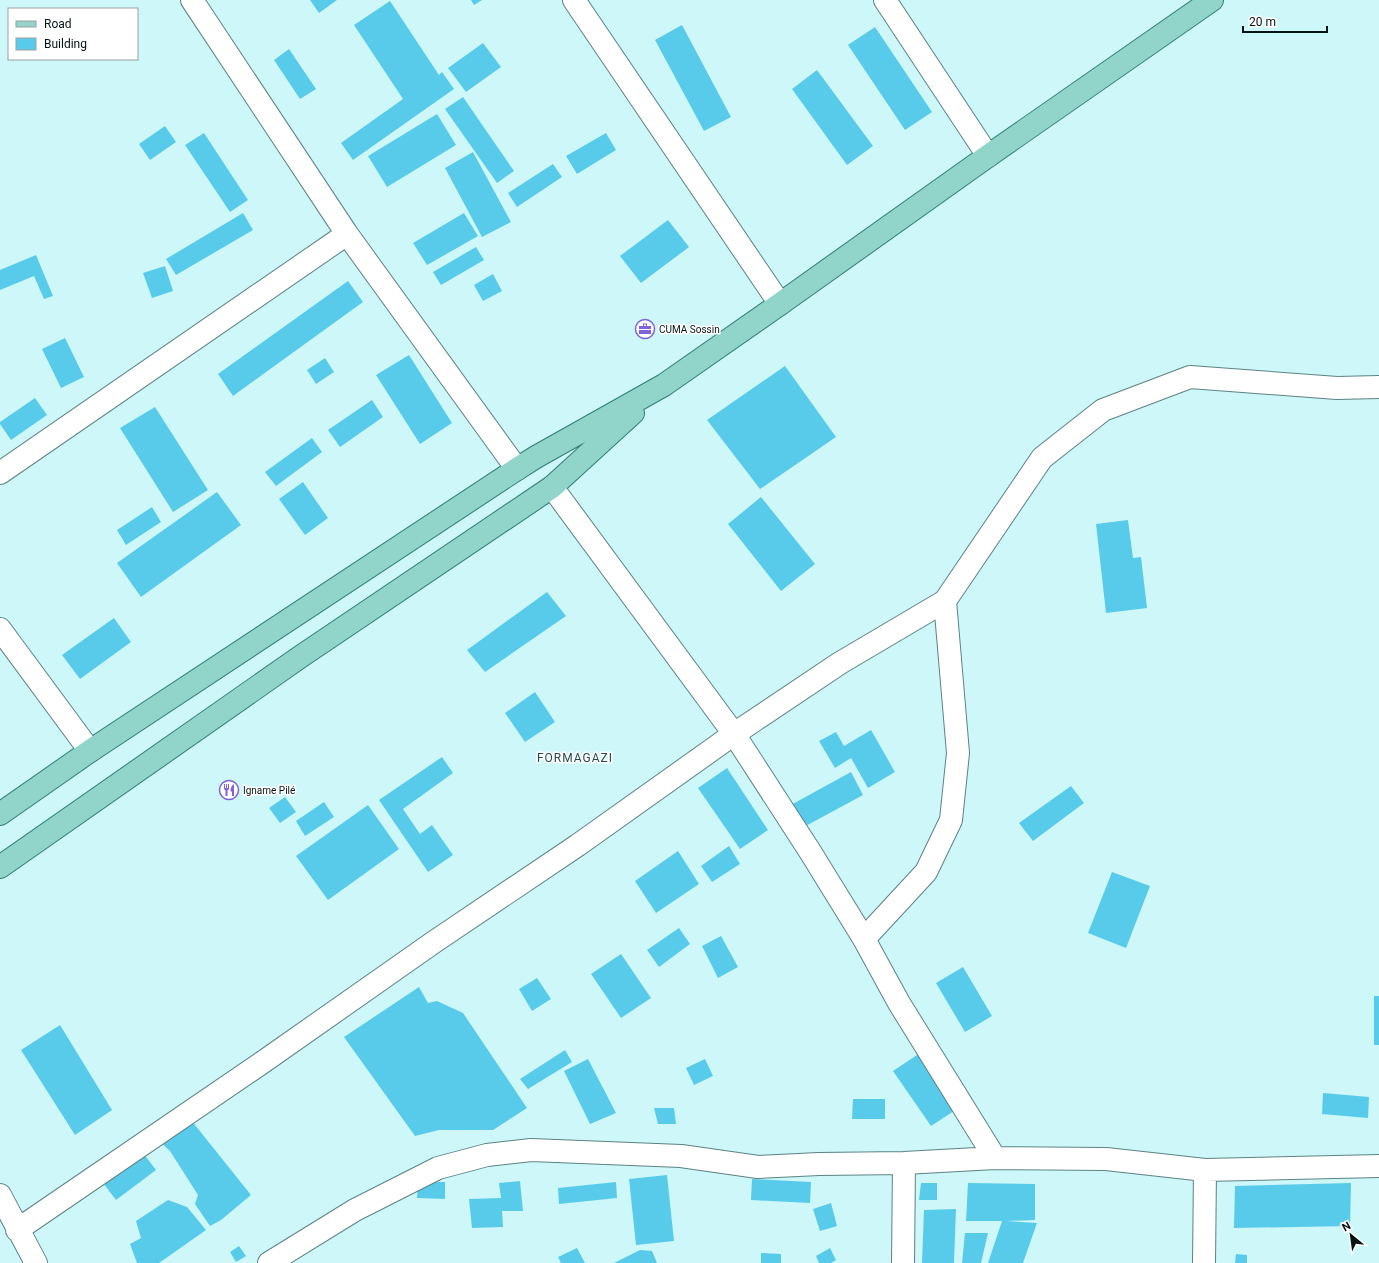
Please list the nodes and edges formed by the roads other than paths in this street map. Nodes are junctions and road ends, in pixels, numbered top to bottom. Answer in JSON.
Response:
{"nodes":[{"id":1,"x":192,"y":0,"type":"edge"},
{"id":2,"x":574,"y":0,"type":"edge"},
{"id":3,"x":885,"y":0,"type":"edge"},
{"id":4,"x":1212,"y":0,"type":"edge"},
{"id":5,"x":988,"y":156,"type":"junction"},
{"id":6,"x":348,"y":234,"type":"junction"},
{"id":7,"x":780,"y":304,"type":"junction"},
{"id":8,"x":664,"y":385,"type":"junction"},
{"id":9,"x":1379,"y":387,"type":"edge"},
{"id":10,"x":517,"y":469,"type":"junction"},
{"id":11,"x":0,"y":473,"type":"edge"},
{"id":12,"x":552,"y":486,"type":"junction"},
{"id":13,"x":945,"y":601,"type":"junction"},
{"id":14,"x":0,"y":629,"type":"edge"},
{"id":15,"x":734,"y":734,"type":"junction"},
{"id":16,"x":90,"y":751,"type":"junction"},
{"id":17,"x":0,"y":814,"type":"edge"},
{"id":18,"x":0,"y":867,"type":"edge"},
{"id":19,"x":864,"y":939,"type":"junction"},
{"id":20,"x":995,"y":1158,"type":"junction"},
{"id":21,"x":904,"y":1163,"type":"junction"},
{"id":22,"x":1379,"y":1166,"type":"edge"},
{"id":23,"x":1205,"y":1170,"type":"junction"},
{"id":24,"x":0,"y":1195,"type":"edge"},
{"id":25,"x":17,"y":1230,"type":"junction"},
{"id":26,"x":36,"y":1263,"type":"edge"},
{"id":27,"x":269,"y":1263,"type":"edge"},
{"id":28,"x":903,"y":1263,"type":"edge"},
{"id":29,"x":1204,"y":1263,"type":"edge"}],
"edges":[{"from":1,"to":6,"type":"street"},
{"from":2,"to":7,"type":"street"},
{"from":3,"to":5,"type":"street"},
{"from":4,"to":5,"type":"main road"},
{"from":5,"to":7,"type":"main road"},
{"from":6,"to":10,"type":"street"},
{"from":6,"to":11,"type":"street"},
{"from":7,"to":8,"type":"main road"},
{"from":8,"to":10,"type":"main road"},
{"from":8,"to":12,"type":"main road"},
{"from":9,"to":13,"type":"street"},
{"from":10,"to":16,"type":"main road"},
{"from":12,"to":15,"type":"street"},
{"from":12,"to":18,"type":"main road"},
{"from":13,"to":15,"type":"street"},
{"from":13,"to":19,"type":"street"},
{"from":14,"to":16,"type":"street"},
{"from":15,"to":19,"type":"street"},
{"from":15,"to":25,"type":"street"},
{"from":16,"to":17,"type":"main road"},
{"from":19,"to":20,"type":"street"},
{"from":20,"to":21,"type":"street"},
{"from":20,"to":23,"type":"street"},
{"from":21,"to":27,"type":"street"},
{"from":21,"to":28,"type":"street"},
{"from":22,"to":23,"type":"street"},
{"from":23,"to":29,"type":"street"},
{"from":24,"to":25,"type":"street"},
{"from":25,"to":26,"type":"street"}]}
